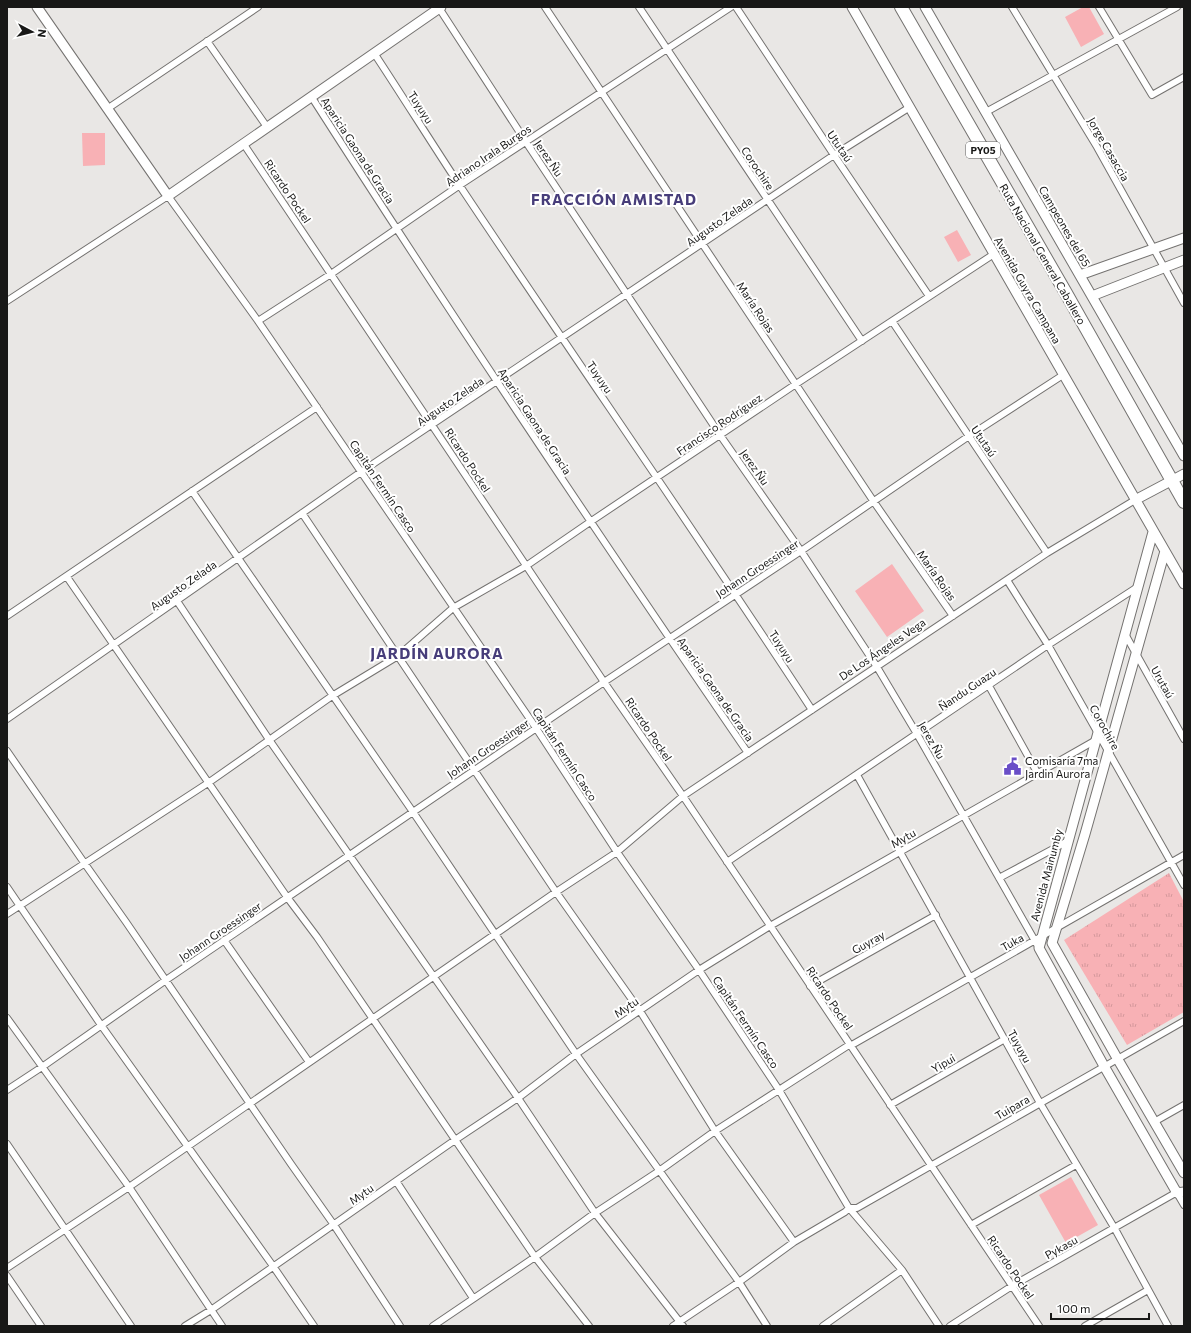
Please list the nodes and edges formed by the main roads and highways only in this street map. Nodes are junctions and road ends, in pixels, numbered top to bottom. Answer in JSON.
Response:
{"nodes":[{"id":1,"x":901,"y":7,"type":"edge"},
{"id":2,"x":1184,"y":502,"type":"edge"}],
"edges":[{"from":1,"to":2,"type":"highway","name":"Ruta Nacional General Caballero","number":"PY05"}]}
